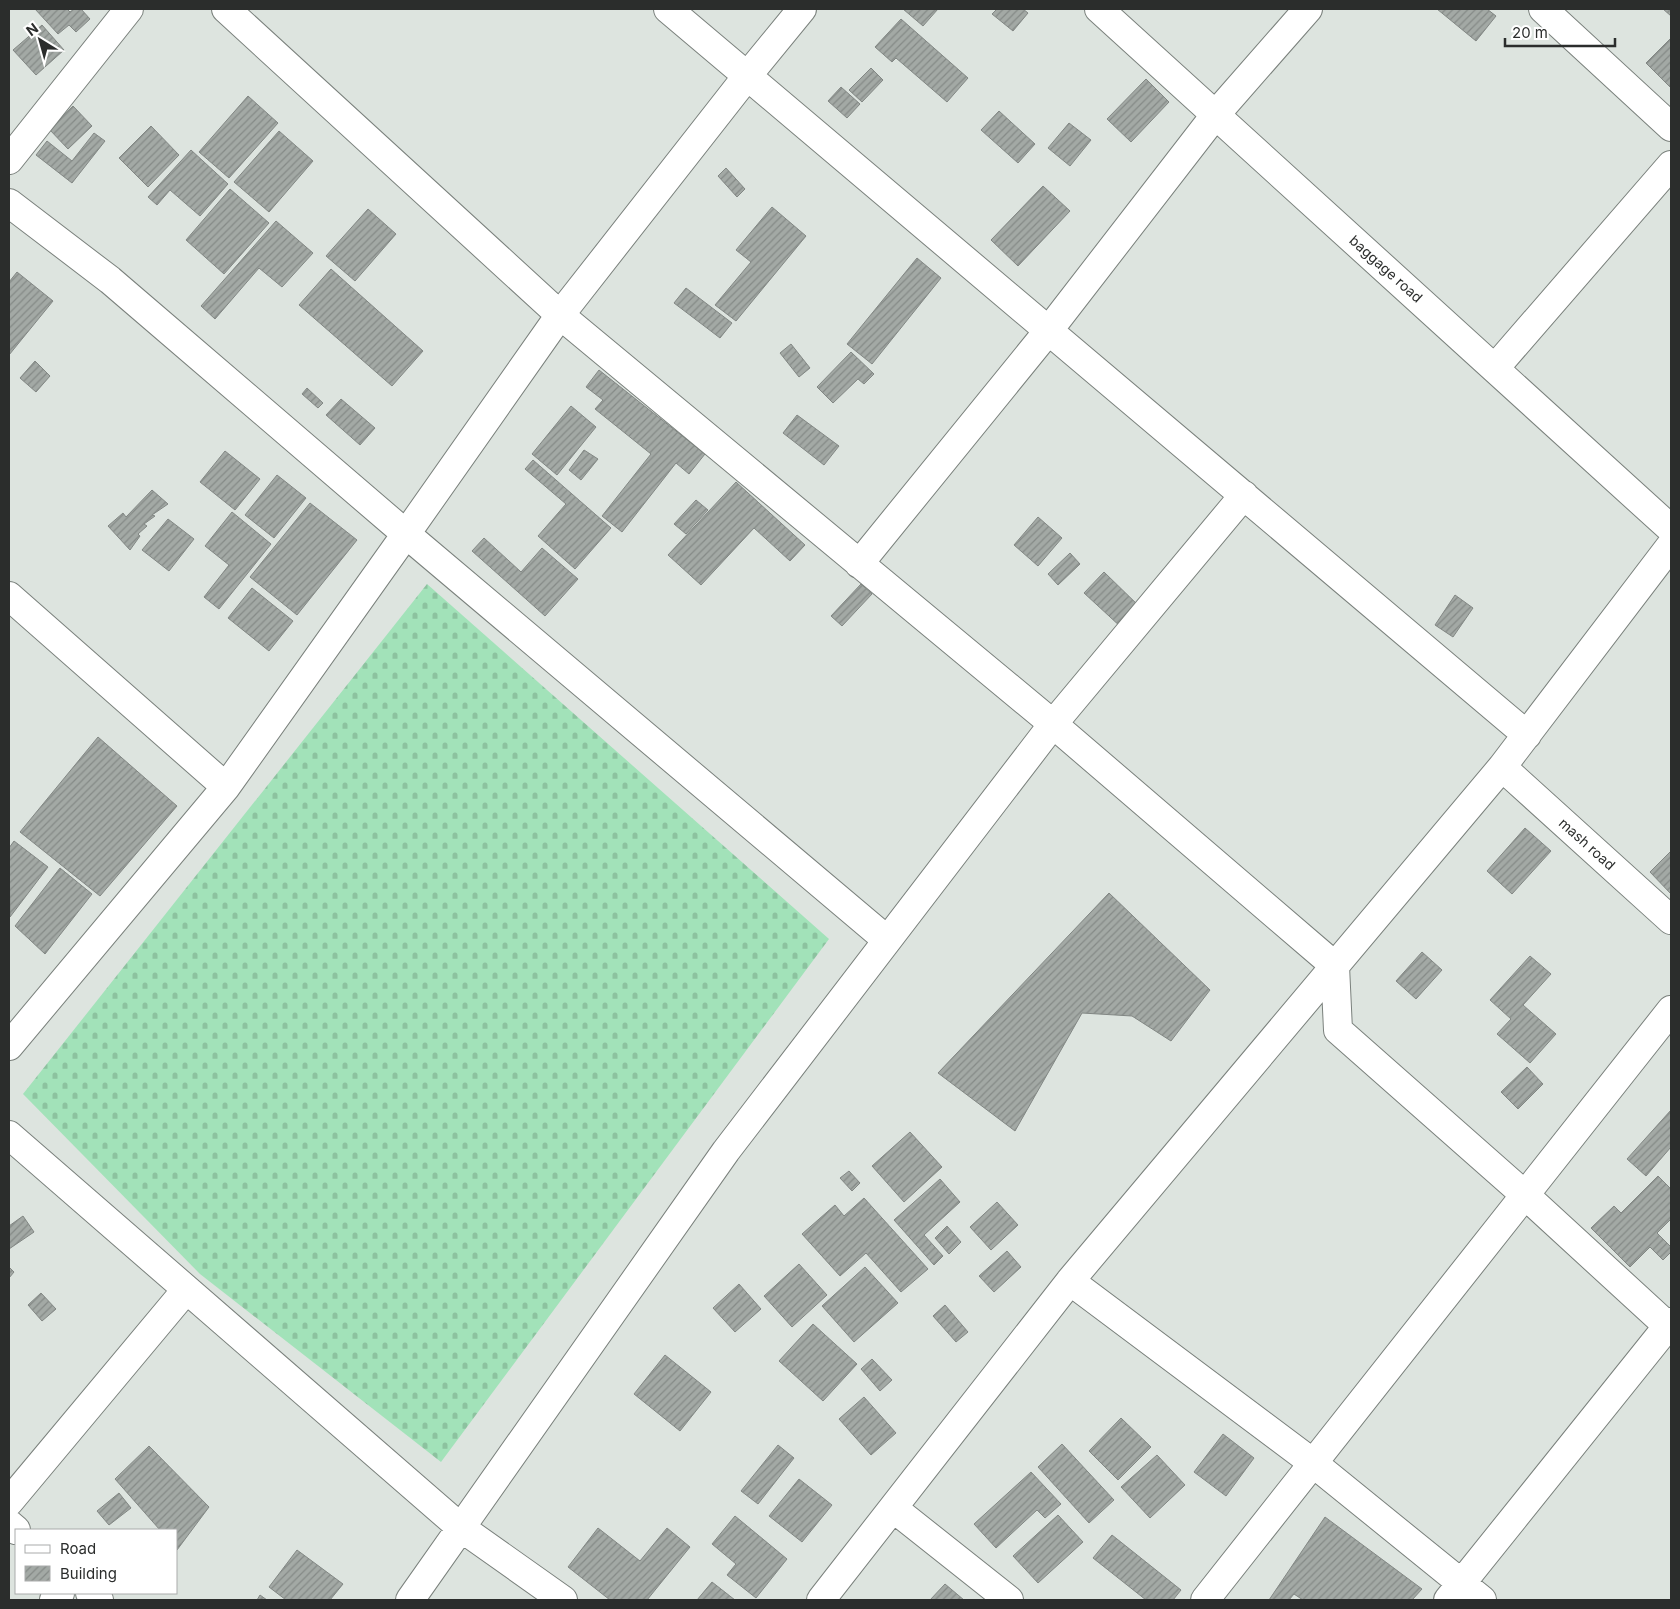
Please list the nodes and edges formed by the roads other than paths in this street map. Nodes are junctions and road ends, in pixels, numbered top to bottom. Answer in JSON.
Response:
{"nodes":[{"id":1,"x":129,"y":9,"type":"edge"},
{"id":2,"x":226,"y":9,"type":"edge"},
{"id":3,"x":668,"y":9,"type":"edge"},
{"id":4,"x":802,"y":9,"type":"edge"},
{"id":5,"x":1099,"y":9,"type":"edge"},
{"id":6,"x":1308,"y":9,"type":"edge"},
{"id":7,"x":1543,"y":9,"type":"edge"},
{"id":8,"x":748,"y":75,"type":"junction"},
{"id":9,"x":1216,"y":114,"type":"junction"},
{"id":10,"x":1671,"y":127,"type":"edge"},
{"id":11,"x":9,"y":160,"type":"edge"},
{"id":12,"x":1671,"y":165,"type":"edge"},
{"id":13,"x":9,"y":203,"type":"edge"},
{"id":14,"x":560,"y":315,"type":"junction"},
{"id":15,"x":1049,"y":330,"type":"junction"},
{"id":16,"x":1495,"y":368,"type":"junction"},
{"id":17,"x":1244,"y":495,"type":"junction"},
{"id":18,"x":1671,"y":529,"type":"edge"},
{"id":19,"x":406,"y":534,"type":"junction"},
{"id":20,"x":1671,"y":545,"type":"edge"},
{"id":21,"x":859,"y":564,"type":"junction"},
{"id":22,"x":9,"y":596,"type":"edge"},
{"id":23,"x":1052,"y":724,"type":"junction"},
{"id":24,"x":1527,"y":735,"type":"junction"},
{"id":25,"x":1502,"y":767,"type":"junction"},
{"id":26,"x":226,"y":787,"type":"junction"},
{"id":27,"x":1671,"y":920,"type":"edge"},
{"id":28,"x":887,"y":940,"type":"junction"},
{"id":29,"x":1335,"y":966,"type":"junction"},
{"id":30,"x":1671,"y":1010,"type":"edge"},
{"id":31,"x":9,"y":1046,"type":"edge"},
{"id":32,"x":9,"y":1135,"type":"edge"},
{"id":33,"x":1525,"y":1194,"type":"junction"},
{"id":34,"x":1070,"y":1281,"type":"junction"},
{"id":35,"x":186,"y":1290,"type":"junction"},
{"id":36,"x":1670,"y":1326,"type":"edge"},
{"id":37,"x":1313,"y":1463,"type":"junction"},
{"id":38,"x":9,"y":1502,"type":"edge"},
{"id":39,"x":894,"y":1508,"type":"junction"},
{"id":40,"x":460,"y":1527,"type":"junction"},
{"id":41,"x":1454,"y":1592,"type":"edge"},
{"id":42,"x":410,"y":1600,"type":"edge"},
{"id":43,"x":562,"y":1600,"type":"edge"},
{"id":44,"x":821,"y":1600,"type":"edge"},
{"id":45,"x":1009,"y":1600,"type":"edge"},
{"id":46,"x":1205,"y":1600,"type":"edge"},
{"id":47,"x":1482,"y":1600,"type":"edge"}],
"edges":[{"from":1,"to":11,"type":"street"},
{"from":2,"to":14,"type":"street"},
{"from":3,"to":8,"type":"street"},
{"from":4,"to":8,"type":"street"},
{"from":5,"to":9,"type":"street","name":"baggage road"},
{"from":6,"to":9,"type":"street"},
{"from":7,"to":10,"type":"street"},
{"from":8,"to":14,"type":"street"},
{"from":8,"to":15,"type":"street"},
{"from":9,"to":15,"type":"street"},
{"from":9,"to":16,"type":"street","name":"baggage road"},
{"from":12,"to":16,"type":"street"},
{"from":13,"to":19,"type":"street"},
{"from":14,"to":19,"type":"street"},
{"from":14,"to":21,"type":"street"},
{"from":15,"to":17,"type":"street"},
{"from":15,"to":21,"type":"street"},
{"from":16,"to":18,"type":"street","name":"baggage road"},
{"from":17,"to":23,"type":"street"},
{"from":17,"to":24,"type":"street"},
{"from":19,"to":26,"type":"street"},
{"from":19,"to":28,"type":"street"},
{"from":20,"to":24,"type":"street"},
{"from":21,"to":23,"type":"street"},
{"from":22,"to":26,"type":"street"},
{"from":23,"to":28,"type":"street"},
{"from":23,"to":29,"type":"street"},
{"from":24,"to":25,"type":"street"},
{"from":25,"to":27,"type":"street","name":"mash road"},
{"from":25,"to":29,"type":"street"},
{"from":26,"to":31,"type":"street"},
{"from":28,"to":40,"type":"street"},
{"from":29,"to":33,"type":"street"},
{"from":29,"to":34,"type":"street"},
{"from":30,"to":33,"type":"street"},
{"from":32,"to":35,"type":"street"},
{"from":33,"to":36,"type":"street"},
{"from":33,"to":37,"type":"street"},
{"from":34,"to":37,"type":"street"},
{"from":34,"to":39,"type":"street"},
{"from":35,"to":38,"type":"street"},
{"from":35,"to":40,"type":"street"},
{"from":36,"to":41,"type":"street"},
{"from":37,"to":41,"type":"street"},
{"from":37,"to":46,"type":"street"},
{"from":39,"to":44,"type":"street"},
{"from":39,"to":45,"type":"street"},
{"from":40,"to":42,"type":"street"},
{"from":40,"to":43,"type":"street"},
{"from":41,"to":47,"type":"street"}]}
